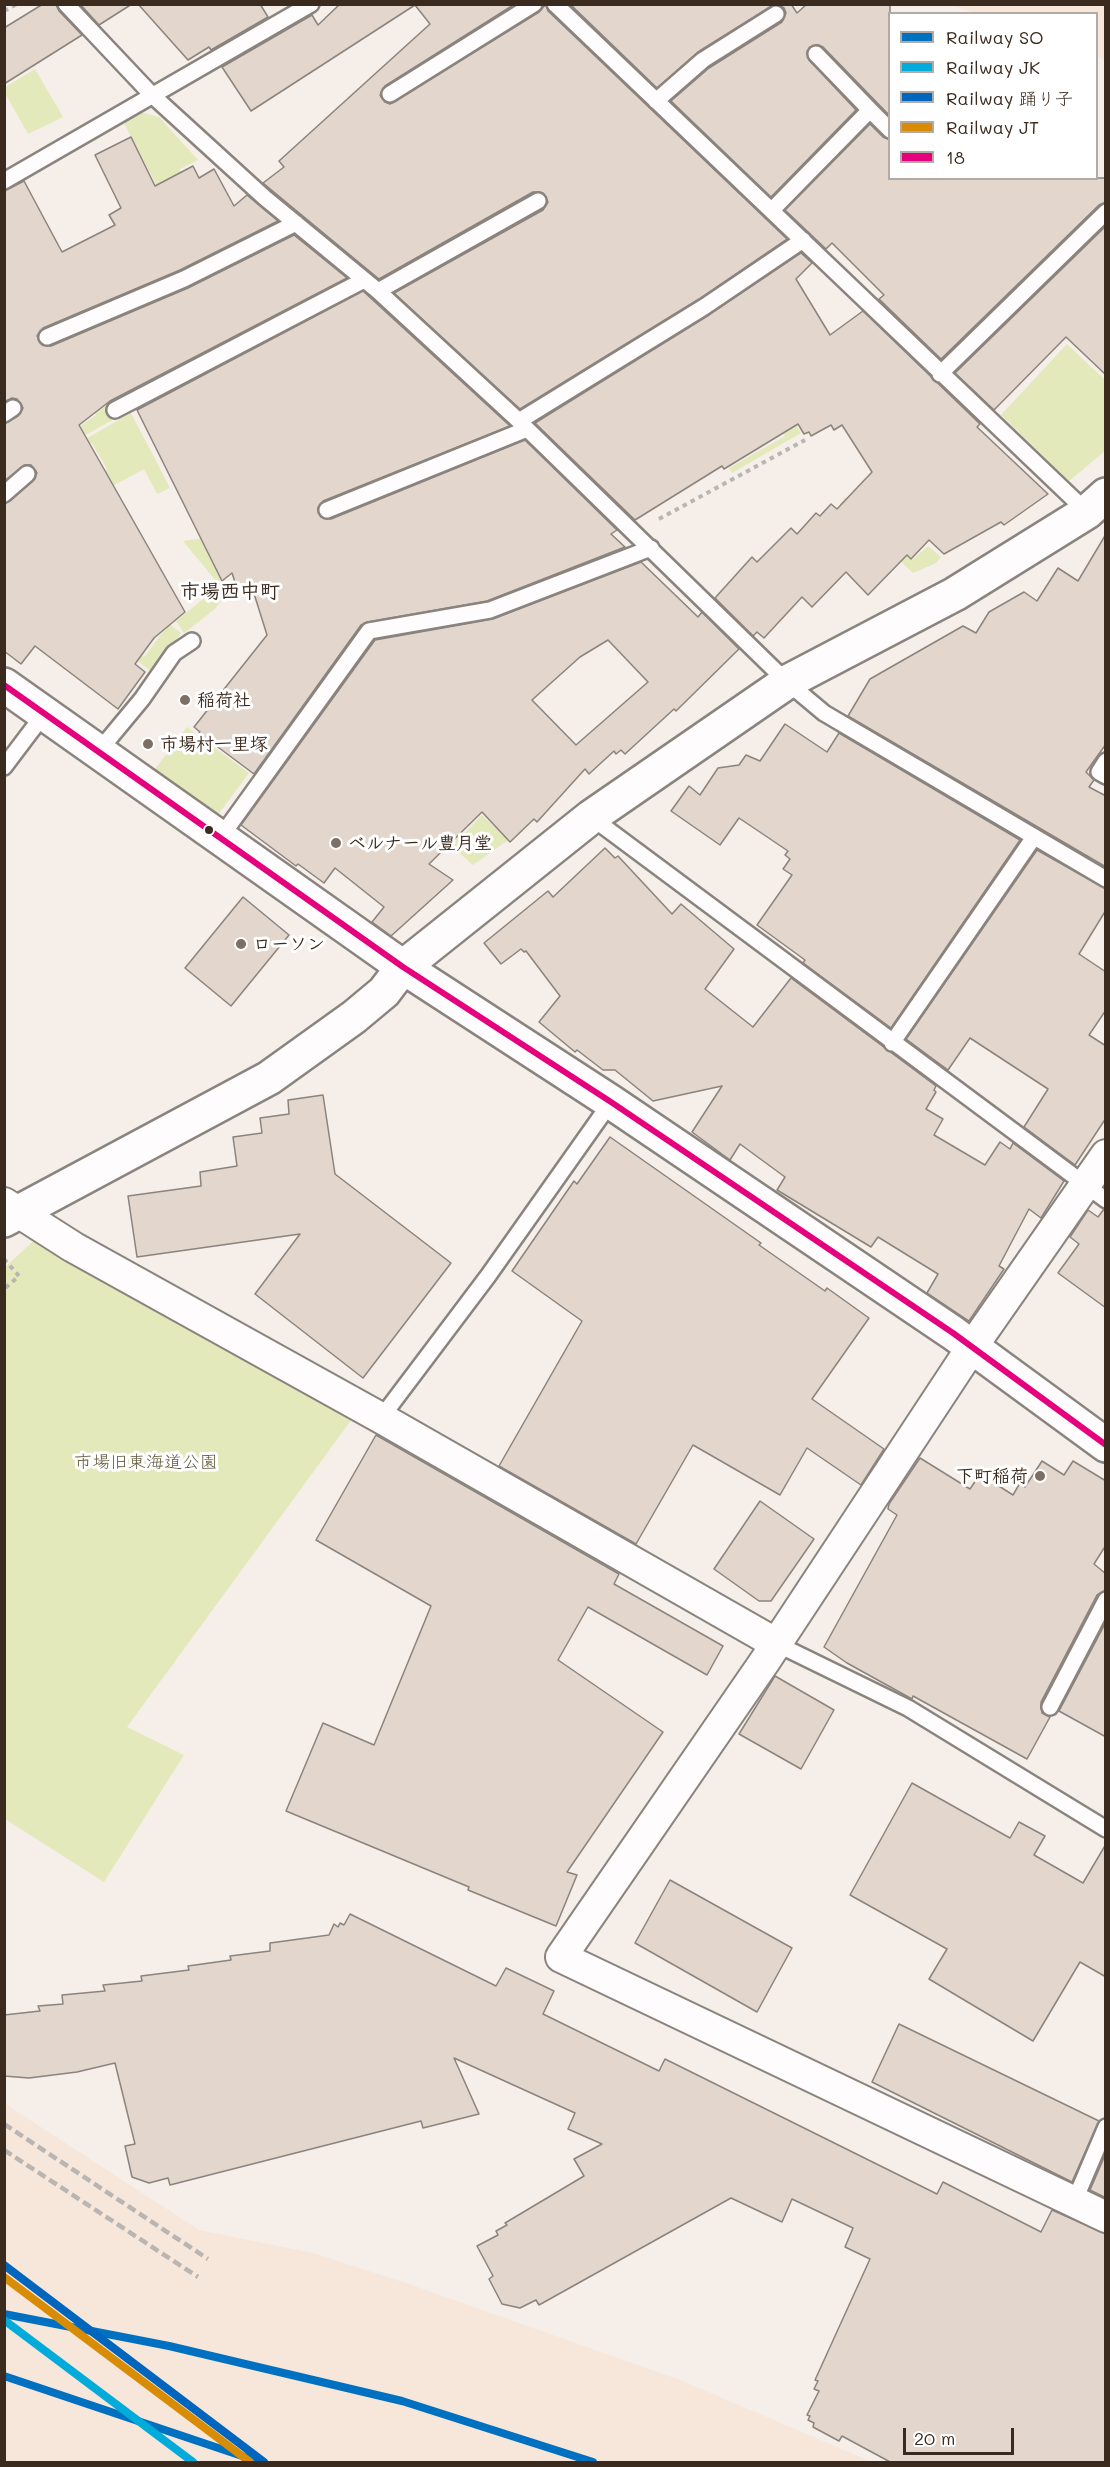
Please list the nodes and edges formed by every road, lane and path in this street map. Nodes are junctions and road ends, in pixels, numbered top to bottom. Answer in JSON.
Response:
{"nodes":[{"id":1,"x":17,"y":4,"type":"edge"},
{"id":2,"x":66,"y":4,"type":"edge"},
{"id":3,"x":311,"y":4,"type":"edge"},
{"id":4,"x":534,"y":4,"type":"edge"},
{"id":5,"x":555,"y":4,"type":"edge"},
{"id":6,"x":4,"y":11,"type":"edge"},
{"id":7,"x":776,"y":14,"type":"dead end"},
{"id":8,"x":816,"y":54,"type":"dead end"},
{"id":9,"x":390,"y":94,"type":"dead end"},
{"id":10,"x":152,"y":95,"type":"junction"},
{"id":11,"x":656,"y":101,"type":"junction"},
{"id":12,"x":870,"y":110,"type":"junction"},
{"id":13,"x":888,"y":128,"type":"edge"},
{"id":14,"x":4,"y":181,"type":"edge"},
{"id":15,"x":538,"y":201,"type":"dead end"},
{"id":16,"x":772,"y":210,"type":"junction"},
{"id":17,"x":1106,"y":212,"type":"edge"},
{"id":18,"x":296,"y":223,"type":"junction"},
{"id":19,"x":803,"y":240,"type":"junction"},
{"id":20,"x":364,"y":280,"type":"junction"},
{"id":21,"x":378,"y":291,"type":"junction"},
{"id":22,"x":47,"y":337,"type":"dead end"},
{"id":23,"x":940,"y":374,"type":"junction"},
{"id":24,"x":115,"y":410,"type":"dead end"},
{"id":25,"x":523,"y":425,"type":"junction"},
{"id":26,"x":805,"y":440,"type":"dead end"},
{"id":27,"x":27,"y":474,"type":"dead end"},
{"id":28,"x":4,"y":494,"type":"edge"},
{"id":29,"x":1096,"y":504,"type":"edge"},
{"id":30,"x":327,"y":510,"type":"dead end"},
{"id":31,"x":635,"y":532,"type":"junction"},
{"id":32,"x":651,"y":548,"type":"junction"},
{"id":33,"x":192,"y":641,"type":"dead end"},
{"id":34,"x":787,"y":682,"type":"junction"},
{"id":35,"x":4,"y":685,"type":"edge"},
{"id":36,"x":44,"y":714,"type":"junction"},
{"id":37,"x":98,"y":752,"type":"junction"},
{"id":38,"x":1106,"y":761,"type":"edge"},
{"id":39,"x":4,"y":766,"type":"edge"},
{"id":40,"x":1106,"y":776,"type":"edge"},
{"id":41,"x":591,"y":817,"type":"junction"},
{"id":42,"x":1034,"y":837,"type":"junction"},
{"id":43,"x":220,"y":838,"type":"junction"},
{"id":44,"x":1106,"y":879,"type":"edge"},
{"id":45,"x":403,"y":967,"type":"junction"},
{"id":46,"x":892,"y":1043,"type":"junction"},
{"id":47,"x":611,"y":1102,"type":"junction"},
{"id":48,"x":1106,"y":1155,"type":"edge"},
{"id":49,"x":1095,"y":1192,"type":"edge"},
{"id":50,"x":9,"y":1212,"type":"edge"},
{"id":51,"x":4,"y":1259,"type":"edge"},
{"id":52,"x":4,"y":1289,"type":"edge"},
{"id":53,"x":972,"y":1347,"type":"junction"},
{"id":54,"x":381,"y":1418,"type":"junction"},
{"id":55,"x":1106,"y":1445,"type":"edge"},
{"id":56,"x":1106,"y":1600,"type":"edge"},
{"id":57,"x":775,"y":1643,"type":"junction"},
{"id":58,"x":1050,"y":1707,"type":"dead end"},
{"id":59,"x":1106,"y":1828,"type":"edge"},
{"id":60,"x":1106,"y":2127,"type":"edge"},
{"id":61,"x":1074,"y":2202,"type":"junction"},
{"id":62,"x":1106,"y":2217,"type":"edge"}],
"edges":[{"from":1,"to":6,"type":"path"},
{"from":2,"to":10,"type":"lane"},
{"from":3,"to":10,"type":"lane"},
{"from":4,"to":9,"type":"lane"},
{"from":5,"to":11,"type":"lane"},
{"from":7,"to":11,"type":"lane"},
{"from":8,"to":12,"type":"lane"},
{"from":10,"to":14,"type":"lane"},
{"from":10,"to":18,"type":"lane"},
{"from":11,"to":16,"type":"lane"},
{"from":12,"to":13,"type":"lane"},
{"from":12,"to":16,"type":"lane"},
{"from":15,"to":21,"type":"lane"},
{"from":16,"to":19,"type":"lane"},
{"from":17,"to":23,"type":"lane"},
{"from":18,"to":20,"type":"lane"},
{"from":18,"to":22,"type":"lane"},
{"from":19,"to":23,"type":"lane"},
{"from":19,"to":25,"type":"lane"},
{"from":20,"to":21,"type":"lane"},
{"from":20,"to":24,"type":"lane"},
{"from":21,"to":25,"type":"lane"},
{"from":23,"to":29,"type":"lane"},
{"from":25,"to":30,"type":"lane"},
{"from":25,"to":31,"type":"lane"},
{"from":26,"to":31,"type":"path"},
{"from":27,"to":28,"type":"lane"},
{"from":29,"to":34,"type":"street"},
{"from":31,"to":32,"type":"lane"},
{"from":32,"to":34,"type":"lane"},
{"from":32,"to":43,"type":"lane"},
{"from":33,"to":37,"type":"lane"},
{"from":34,"to":41,"type":"street"},
{"from":34,"to":42,"type":"lane"},
{"from":35,"to":36,"type":"street"},
{"from":36,"to":37,"type":"street"},
{"from":36,"to":39,"type":"lane"},
{"from":37,"to":43,"type":"street"},
{"from":38,"to":40,"type":"lane"},
{"from":41,"to":45,"type":"street"},
{"from":41,"to":46,"type":"lane"},
{"from":42,"to":44,"type":"lane"},
{"from":42,"to":46,"type":"lane"},
{"from":43,"to":45,"type":"street"},
{"from":45,"to":47,"type":"street"},
{"from":45,"to":50,"type":"street"},
{"from":46,"to":49,"type":"lane"},
{"from":47,"to":53,"type":"street"},
{"from":47,"to":54,"type":"lane"},
{"from":48,"to":49,"type":"street"},
{"from":49,"to":53,"type":"street"},
{"from":50,"to":54,"type":"street"},
{"from":51,"to":52,"type":"path"},
{"from":53,"to":55,"type":"street"},
{"from":53,"to":57,"type":"street"},
{"from":54,"to":57,"type":"street"},
{"from":56,"to":58,"type":"lane"},
{"from":57,"to":59,"type":"lane"},
{"from":57,"to":61,"type":"street"},
{"from":60,"to":61,"type":"lane"},
{"from":61,"to":62,"type":"street"}]}
